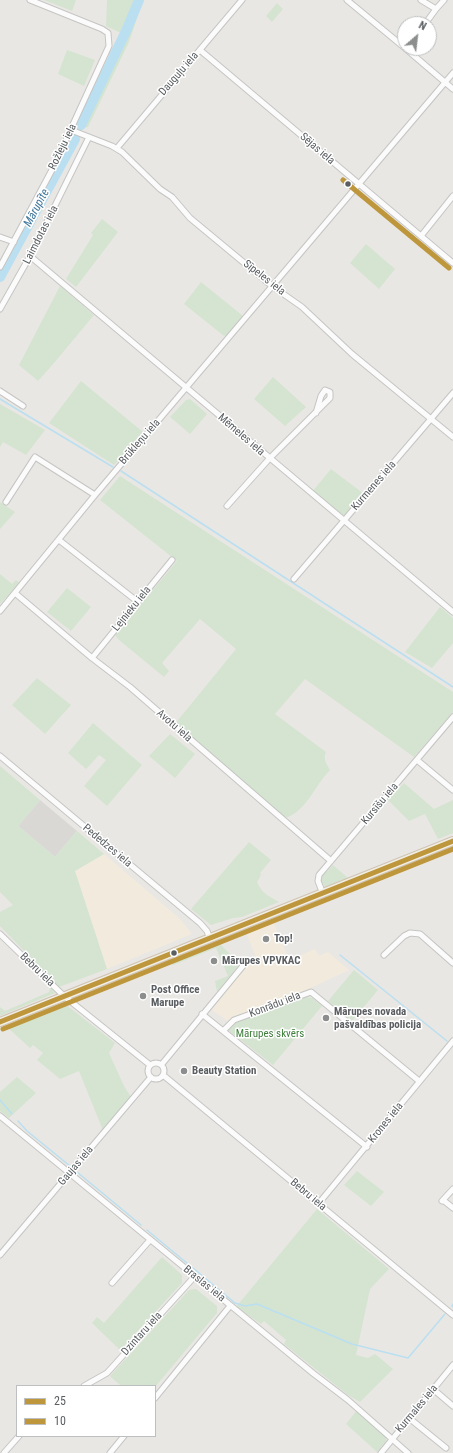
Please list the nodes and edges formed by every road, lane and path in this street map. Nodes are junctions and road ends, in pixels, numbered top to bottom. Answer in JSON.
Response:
{"nodes":[{"id":1,"x":30,"y":0,"type":"edge"},
{"id":2,"x":242,"y":0,"type":"edge"},
{"id":3,"x":347,"y":0,"type":"edge"},
{"id":4,"x":421,"y":0,"type":"edge"},
{"id":5,"x":444,"y":0,"type":"edge"},
{"id":6,"x":436,"y":9,"type":"junction"},
{"id":7,"x":431,"y":16,"type":"edge"},
{"id":8,"x":397,"y":41,"type":"edge"},
{"id":9,"x":200,"y":50,"type":"junction"},
{"id":10,"x":414,"y":56,"type":"edge"},
{"id":11,"x":453,"y":73,"type":"edge"},
{"id":12,"x":445,"y":82,"type":"junction"},
{"id":13,"x":453,"y":89,"type":"edge"},
{"id":14,"x":71,"y":130,"type":"junction"},
{"id":15,"x":89,"y":137,"type":"junction"},
{"id":16,"x":117,"y":148,"type":"junction"},
{"id":17,"x":359,"y":184,"type":"junction"},
{"id":18,"x":453,"y":196,"type":"edge"},
{"id":19,"x":421,"y":236,"type":"junction"},
{"id":20,"x":0,"y":237,"type":"edge"},
{"id":21,"x":14,"y":242,"type":"junction"},
{"id":22,"x":30,"y":256,"type":"junction"},
{"id":23,"x":453,"y":263,"type":"edge"},
{"id":24,"x":0,"y":267,"type":"edge"},
{"id":25,"x":272,"y":286,"type":"junction"},
{"id":26,"x":0,"y":309,"type":"edge"},
{"id":27,"x":186,"y":388,"type":"junction"},
{"id":28,"x":0,"y":391,"type":"edge"},
{"id":29,"x":453,"y":392,"type":"edge"},
{"id":30,"x":23,"y":406,"type":"dead end"},
{"id":31,"x":316,"y":413,"type":"dead end"},
{"id":32,"x":431,"y":419,"type":"junction"},
{"id":33,"x":453,"y":437,"type":"edge"},
{"id":34,"x":269,"y":459,"type":"junction"},
{"id":35,"x":95,"y":495,"type":"junction"},
{"id":36,"x":6,"y":502,"type":"dead end"},
{"id":37,"x":227,"y":506,"type":"dead end"},
{"id":38,"x":343,"y":522,"type":"junction"},
{"id":39,"x":59,"y":540,"type":"junction"},
{"id":40,"x":172,"y":560,"type":"dead end"},
{"id":41,"x":294,"y":579,"type":"dead end"},
{"id":42,"x":15,"y":593,"type":"junction"},
{"id":43,"x":138,"y":602,"type":"junction"},
{"id":44,"x":0,"y":611,"type":"edge"},
{"id":45,"x":453,"y":612,"type":"edge"},
{"id":46,"x":92,"y":658,"type":"junction"},
{"id":47,"x":453,"y":717,"type":"edge"},
{"id":48,"x":0,"y":756,"type":"edge"},
{"id":49,"x":417,"y":760,"type":"junction"},
{"id":50,"x":453,"y":790,"type":"edge"},
{"id":51,"x":453,"y":841,"type":"edge"},
{"id":52,"x":331,"y":861,"type":"junction"},
{"id":53,"x":323,"y":894,"type":"junction"},
{"id":54,"x":0,"y":934,"type":"edge"},
{"id":55,"x":210,"y":939,"type":"junction"},
{"id":56,"x":384,"y":955,"type":"dead end"},
{"id":57,"x":247,"y":961,"type":"dead end"},
{"id":58,"x":453,"y":963,"type":"edge"},
{"id":59,"x":64,"y":996,"type":"junction"},
{"id":60,"x":202,"y":1014,"type":"junction"},
{"id":61,"x":0,"y":1022,"type":"edge"},
{"id":62,"x":223,"y":1031,"type":"junction"},
{"id":63,"x":453,"y":1042,"type":"edge"},
{"id":64,"x":162,"y":1064,"type":"junction"},
{"id":65,"x":150,"y":1065,"type":"junction"},
{"id":66,"x":163,"y":1076,"type":"junction"},
{"id":67,"x":151,"y":1077,"type":"junction"},
{"id":68,"x":419,"y":1081,"type":"junction"},
{"id":69,"x":0,"y":1116,"type":"edge"},
{"id":70,"x":367,"y":1147,"type":"junction"},
{"id":71,"x":70,"y":1173,"type":"junction"},
{"id":72,"x":453,"y":1189,"type":"edge"},
{"id":73,"x":319,"y":1203,"type":"junction"},
{"id":74,"x":453,"y":1208,"type":"edge"},
{"id":75,"x":150,"y":1240,"type":"junction"},
{"id":76,"x":0,"y":1254,"type":"edge"},
{"id":77,"x":194,"y":1276,"type":"junction"},
{"id":78,"x":112,"y":1283,"type":"dead end"},
{"id":79,"x":230,"y":1306,"type":"junction"},
{"id":80,"x":453,"y":1315,"type":"edge"},
{"id":81,"x":453,"y":1365,"type":"edge"},
{"id":82,"x":86,"y":1385,"type":"edge"},
{"id":83,"x":433,"y":1389,"type":"junction"},
{"id":84,"x":156,"y":1397,"type":"edge"},
{"id":85,"x":453,"y":1406,"type":"edge"},
{"id":86,"x":409,"y":1418,"type":"junction"},
{"id":87,"x":18,"y":1437,"type":"edge"},
{"id":88,"x":123,"y":1437,"type":"edge"},
{"id":89,"x":392,"y":1439,"type":"junction"},
{"id":90,"x":446,"y":1448,"type":"dead end"},
{"id":91,"x":4,"y":1453,"type":"edge"},
{"id":92,"x":110,"y":1453,"type":"edge"},
{"id":93,"x":381,"y":1453,"type":"edge"},
{"id":94,"x":408,"y":1453,"type":"edge"}],
"edges":[{"from":1,"to":14,"type":"street","name":"Rožleju iela"},
{"from":2,"to":9,"type":"street","name":"Dauguļu iela"},
{"from":3,"to":8,"type":"street"},
{"from":4,"to":6,"type":"street"},
{"from":5,"to":6,"type":"street"},
{"from":6,"to":7,"type":"street"},
{"from":9,"to":16,"type":"street","name":"Dauguļu iela"},
{"from":9,"to":17,"type":"street","name":"Sējas iela"},
{"from":10,"to":12,"type":"street"},
{"from":11,"to":12,"type":"street","name":"Brūkleņu iela"},
{"from":12,"to":13,"type":"street"},
{"from":12,"to":17,"type":"street","name":"Brūkleņu iela"},
{"from":14,"to":15,"type":"street","name":"Sīpeles iela"},
{"from":14,"to":21,"type":"street","name":"Rožleju iela"},
{"from":15,"to":16,"type":"street","name":"Sīpeles iela"},
{"from":15,"to":22,"type":"street","name":"Laimdotas iela"},
{"from":16,"to":25,"type":"street","name":"Sīpeles iela"},
{"from":17,"to":19,"type":"street","name":"Sējas iela"},
{"from":17,"to":25,"type":"street","name":"Brūkleņu iela"},
{"from":18,"to":19,"type":"street"},
{"from":19,"to":23,"type":"street","name":"Sējas iela"},
{"from":20,"to":21,"type":"street"},
{"from":21,"to":24,"type":"street","name":"Rožleju iela"},
{"from":22,"to":26,"type":"street","name":"Laimdotas iela"},
{"from":22,"to":27,"type":"street","name":"Mēmeles iela"},
{"from":25,"to":27,"type":"street","name":"Brūkleņu iela"},
{"from":25,"to":32,"type":"street","name":"Sīpeles iela"},
{"from":27,"to":34,"type":"street","name":"Mēmeles iela"},
{"from":27,"to":35,"type":"street","name":"Brūkleņu iela"},
{"from":28,"to":30,"type":"street"},
{"from":29,"to":32,"type":"street","name":"Kurmenes iela"},
{"from":31,"to":34,"type":"street"},
{"from":32,"to":33,"type":"street","name":"Sīpeles iela"},
{"from":32,"to":38,"type":"street","name":"Kurmenes iela"},
{"from":34,"to":37,"type":"street"},
{"from":34,"to":38,"type":"street","name":"Mēmeles iela"},
{"from":35,"to":36,"type":"street"},
{"from":35,"to":39,"type":"street","name":"Brūkleņu iela"},
{"from":38,"to":41,"type":"street","name":"Kurmenes iela"},
{"from":38,"to":45,"type":"street","name":"Mēmeles iela"},
{"from":39,"to":42,"type":"street","name":"Brūkleņu iela"},
{"from":39,"to":43,"type":"street"},
{"from":40,"to":43,"type":"street","name":"Lejnieku iela"},
{"from":42,"to":44,"type":"street","name":"Brūkleņu iela"},
{"from":42,"to":46,"type":"street","name":"Avotu iela"},
{"from":43,"to":46,"type":"street","name":"Lejnieku iela"},
{"from":46,"to":52,"type":"street","name":"Avotu iela"},
{"from":47,"to":49,"type":"street","name":"Kursīšu iela"},
{"from":48,"to":55,"type":"street","name":"Pededzes iela"},
{"from":49,"to":50,"type":"street"},
{"from":49,"to":52,"type":"street","name":"Kursīšu iela"},
{"from":51,"to":53,"type":"main road"},
{"from":52,"to":53,"type":"street","name":"Kursīšu iela"},
{"from":53,"to":55,"type":"main road"},
{"from":54,"to":59,"type":"street","name":"Bebru iela"},
{"from":55,"to":59,"type":"main road"},
{"from":56,"to":58,"type":"street"},
{"from":57,"to":60,"type":"street"},
{"from":59,"to":61,"type":"main road"},
{"from":59,"to":65,"type":"street","name":"Bebru iela"},
{"from":60,"to":62,"type":"street"},
{"from":60,"to":64,"type":"street"},
{"from":62,"to":68,"type":"street","name":"Konrādu iela"},
{"from":62,"to":70,"type":"street"},
{"from":63,"to":68,"type":"street","name":"Krones iela"},
{"from":64,"to":65,"type":"street"},
{"from":64,"to":66,"type":"street"},
{"from":65,"to":67,"type":"street"},
{"from":66,"to":67,"type":"street"},
{"from":66,"to":73,"type":"street","name":"Bebru iela"},
{"from":67,"to":71,"type":"street","name":"Gaujas iela"},
{"from":68,"to":70,"type":"street","name":"Krones iela"},
{"from":69,"to":71,"type":"street","name":"Braslas iela"},
{"from":70,"to":73,"type":"street","name":"Krones iela"},
{"from":71,"to":75,"type":"street","name":"Braslas iela"},
{"from":71,"to":76,"type":"street","name":"Gaujas iela"},
{"from":72,"to":74,"type":"street"},
{"from":73,"to":80,"type":"street","name":"Bebru iela"},
{"from":75,"to":77,"type":"street","name":"Braslas iela"},
{"from":75,"to":78,"type":"street"},
{"from":77,"to":79,"type":"street","name":"Braslas iela"},
{"from":77,"to":82,"type":"street","name":"Dzintaru iela"},
{"from":79,"to":84,"type":"street"},
{"from":79,"to":89,"type":"street","name":"Braslas iela"},
{"from":81,"to":83,"type":"street","name":"Kurmales iela"},
{"from":83,"to":85,"type":"street"},
{"from":83,"to":86,"type":"street","name":"Kurmales iela"},
{"from":86,"to":89,"type":"street","name":"Kurmales iela"},
{"from":86,"to":90,"type":"street"},
{"from":87,"to":91,"type":"street"},
{"from":88,"to":92,"type":"street"},
{"from":89,"to":93,"type":"street","name":"Kurmales iela"},
{"from":89,"to":94,"type":"street","name":"Braslas iela"}]}
